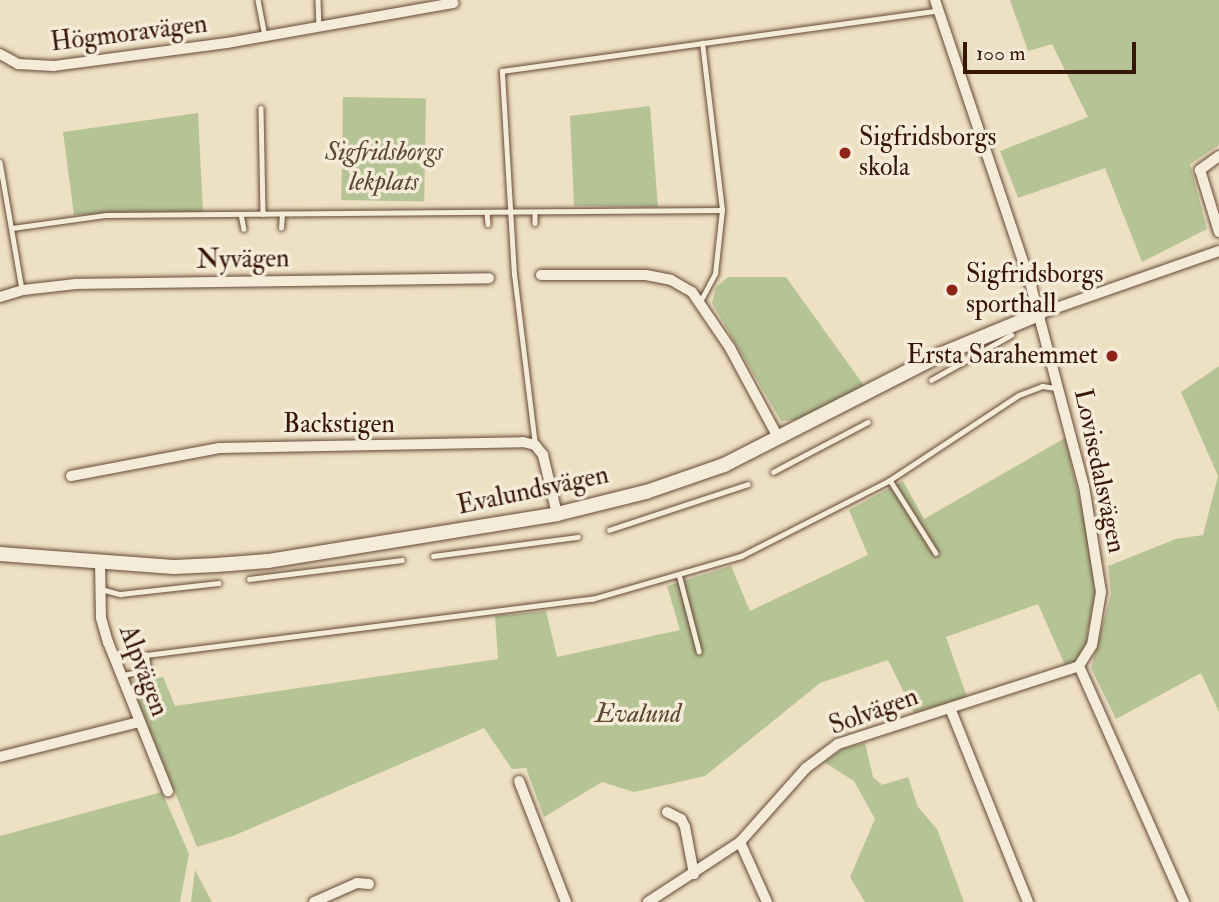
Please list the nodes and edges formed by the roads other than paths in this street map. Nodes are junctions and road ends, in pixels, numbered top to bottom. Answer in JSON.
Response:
{"nodes":[{"id":1,"x":258,"y":0,"type":"edge"},
{"id":2,"x":318,"y":0,"type":"edge"},
{"id":3,"x":454,"y":3,"type":"dead end"},
{"id":4,"x":937,"y":5,"type":"edge"},
{"id":5,"x":319,"y":28,"type":"junction"},
{"id":6,"x":265,"y":36,"type":"junction"},
{"id":7,"x":702,"y":43,"type":"junction"},
{"id":8,"x":0,"y":54,"type":"edge"},
{"id":9,"x":261,"y":108,"type":"dead end"},
{"id":10,"x":1219,"y":156,"type":"edge"},
{"id":11,"x":0,"y":162,"type":"edge"},
{"id":12,"x":722,"y":210,"type":"junction"},
{"id":13,"x":487,"y":212,"type":"junction"},
{"id":14,"x":511,"y":212,"type":"junction"},
{"id":15,"x":535,"y":212,"type":"junction"},
{"id":16,"x":241,"y":214,"type":"junction"},
{"id":17,"x":263,"y":214,"type":"junction"},
{"id":18,"x":282,"y":214,"type":"junction"},
{"id":19,"x":535,"y":223,"type":"dead end"},
{"id":20,"x":488,"y":224,"type":"dead end"},
{"id":21,"x":12,"y":228,"type":"junction"},
{"id":22,"x":281,"y":228,"type":"dead end"},
{"id":23,"x":244,"y":229,"type":"dead end"},
{"id":24,"x":1219,"y":232,"type":"edge"},
{"id":25,"x":1219,"y":251,"type":"edge"},
{"id":26,"x":541,"y":275,"type":"dead end"},
{"id":27,"x":489,"y":278,"type":"dead end"},
{"id":28,"x":23,"y":290,"type":"junction"},
{"id":29,"x":0,"y":297,"type":"edge"},
{"id":30,"x":701,"y":300,"type":"junction"},
{"id":31,"x":1039,"y":314,"type":"junction"},
{"id":32,"x":1012,"y":335,"type":"dead end"},
{"id":33,"x":931,"y":380,"type":"dead end"},
{"id":34,"x":1060,"y":389,"type":"junction"},
{"id":35,"x":868,"y":422,"type":"dead end"},
{"id":36,"x":779,"y":439,"type":"junction"},
{"id":37,"x":535,"y":444,"type":"junction"},
{"id":38,"x":773,"y":472,"type":"dead end"},
{"id":39,"x":71,"y":476,"type":"dead end"},
{"id":40,"x":890,"y":480,"type":"junction"},
{"id":41,"x":748,"y":484,"type":"dead end"},
{"id":42,"x":557,"y":514,"type":"junction"},
{"id":43,"x":609,"y":530,"type":"dead end"},
{"id":44,"x":578,"y":537,"type":"dead end"},
{"id":45,"x":936,"y":553,"type":"dead end"},
{"id":46,"x":0,"y":554,"type":"edge"},
{"id":47,"x":433,"y":556,"type":"dead end"},
{"id":48,"x":402,"y":560,"type":"dead end"},
{"id":49,"x":100,"y":561,"type":"junction"},
{"id":50,"x":679,"y":574,"type":"junction"},
{"id":51,"x":249,"y":579,"type":"dead end"},
{"id":52,"x":218,"y":583,"type":"dead end"},
{"id":53,"x":100,"y":589,"type":"junction"},
{"id":54,"x":699,"y":651,"type":"dead end"},
{"id":55,"x":1079,"y":666,"type":"junction"},
{"id":56,"x":119,"y":676,"type":"junction"},
{"id":57,"x":950,"y":708,"type":"junction"},
{"id":58,"x":139,"y":722,"type":"junction"},
{"id":59,"x":0,"y":757,"type":"edge"},
{"id":60,"x":519,"y":781,"type":"dead end"},
{"id":61,"x":167,"y":791,"type":"dead end"},
{"id":62,"x":667,"y":812,"type":"dead end"},
{"id":63,"x":740,"y":842,"type":"junction"},
{"id":64,"x":694,"y":874,"type":"junction"},
{"id":65,"x":369,"y":884,"type":"dead end"},
{"id":66,"x":314,"y":902,"type":"edge"},
{"id":67,"x":566,"y":902,"type":"edge"},
{"id":68,"x":648,"y":902,"type":"edge"},
{"id":69,"x":767,"y":902,"type":"edge"},
{"id":70,"x":1028,"y":902,"type":"edge"},
{"id":71,"x":1184,"y":902,"type":"edge"}],
"edges":[{"from":1,"to":6,"type":"lane"},
{"from":2,"to":5,"type":"lane"},
{"from":3,"to":5,"type":"street","name":"Högmoravägen"},
{"from":4,"to":7,"type":"lane"},
{"from":4,"to":31,"type":"street","name":"Lovisedalsvägen"},
{"from":5,"to":6,"type":"street","name":"Högmoravägen"},
{"from":6,"to":8,"type":"street","name":"Högmoravägen"},
{"from":7,"to":12,"type":"lane"},
{"from":7,"to":14,"type":"lane"},
{"from":9,"to":17,"type":"lane"},
{"from":10,"to":24,"type":"street"},
{"from":11,"to":21,"type":"lane"},
{"from":12,"to":15,"type":"lane"},
{"from":12,"to":30,"type":"lane"},
{"from":13,"to":14,"type":"lane"},
{"from":13,"to":18,"type":"lane"},
{"from":13,"to":20,"type":"lane"},
{"from":14,"to":15,"type":"lane"},
{"from":14,"to":37,"type":"lane"},
{"from":15,"to":19,"type":"lane"},
{"from":16,"to":17,"type":"lane"},
{"from":16,"to":21,"type":"lane"},
{"from":16,"to":23,"type":"lane"},
{"from":17,"to":18,"type":"lane"},
{"from":18,"to":22,"type":"lane"},
{"from":21,"to":28,"type":"lane"},
{"from":25,"to":31,"type":"street"},
{"from":26,"to":30,"type":"street"},
{"from":27,"to":28,"type":"street","name":"Nyvägen"},
{"from":28,"to":29,"type":"street","name":"Nyvägen"},
{"from":30,"to":36,"type":"street"},
{"from":31,"to":34,"type":"street","name":"Lovisedalsvägen"},
{"from":31,"to":36,"type":"street","name":"Evalundsvägen"},
{"from":32,"to":33,"type":"lane"},
{"from":34,"to":40,"type":"lane"},
{"from":34,"to":55,"type":"street","name":"Lovisedalsvägen"},
{"from":35,"to":38,"type":"lane"},
{"from":36,"to":42,"type":"street","name":"Evalundsvägen"},
{"from":37,"to":39,"type":"street","name":"Backstigen"},
{"from":37,"to":42,"type":"street"},
{"from":40,"to":45,"type":"lane"},
{"from":40,"to":50,"type":"lane"},
{"from":41,"to":43,"type":"lane"},
{"from":42,"to":49,"type":"street","name":"Evalundsvägen"},
{"from":44,"to":47,"type":"lane"},
{"from":46,"to":49,"type":"street","name":"Evalundsvägen"},
{"from":48,"to":51,"type":"lane"},
{"from":49,"to":53,"type":"street","name":"Alpvägen"},
{"from":50,"to":54,"type":"lane"},
{"from":50,"to":56,"type":"lane"},
{"from":52,"to":53,"type":"lane"},
{"from":53,"to":56,"type":"street","name":"Alpvägen"},
{"from":55,"to":57,"type":"street","name":"Solvägen"},
{"from":55,"to":71,"type":"street"},
{"from":56,"to":58,"type":"street","name":"Alpvägen"},
{"from":57,"to":63,"type":"street","name":"Solvägen"},
{"from":57,"to":70,"type":"street"},
{"from":58,"to":59,"type":"street"},
{"from":58,"to":61,"type":"street","name":"Alpvägen"},
{"from":60,"to":67,"type":"street"},
{"from":62,"to":64,"type":"street"},
{"from":63,"to":64,"type":"street","name":"Solvägen"},
{"from":63,"to":69,"type":"street"},
{"from":64,"to":68,"type":"street","name":"Solvägen"},
{"from":65,"to":66,"type":"street"}]}
